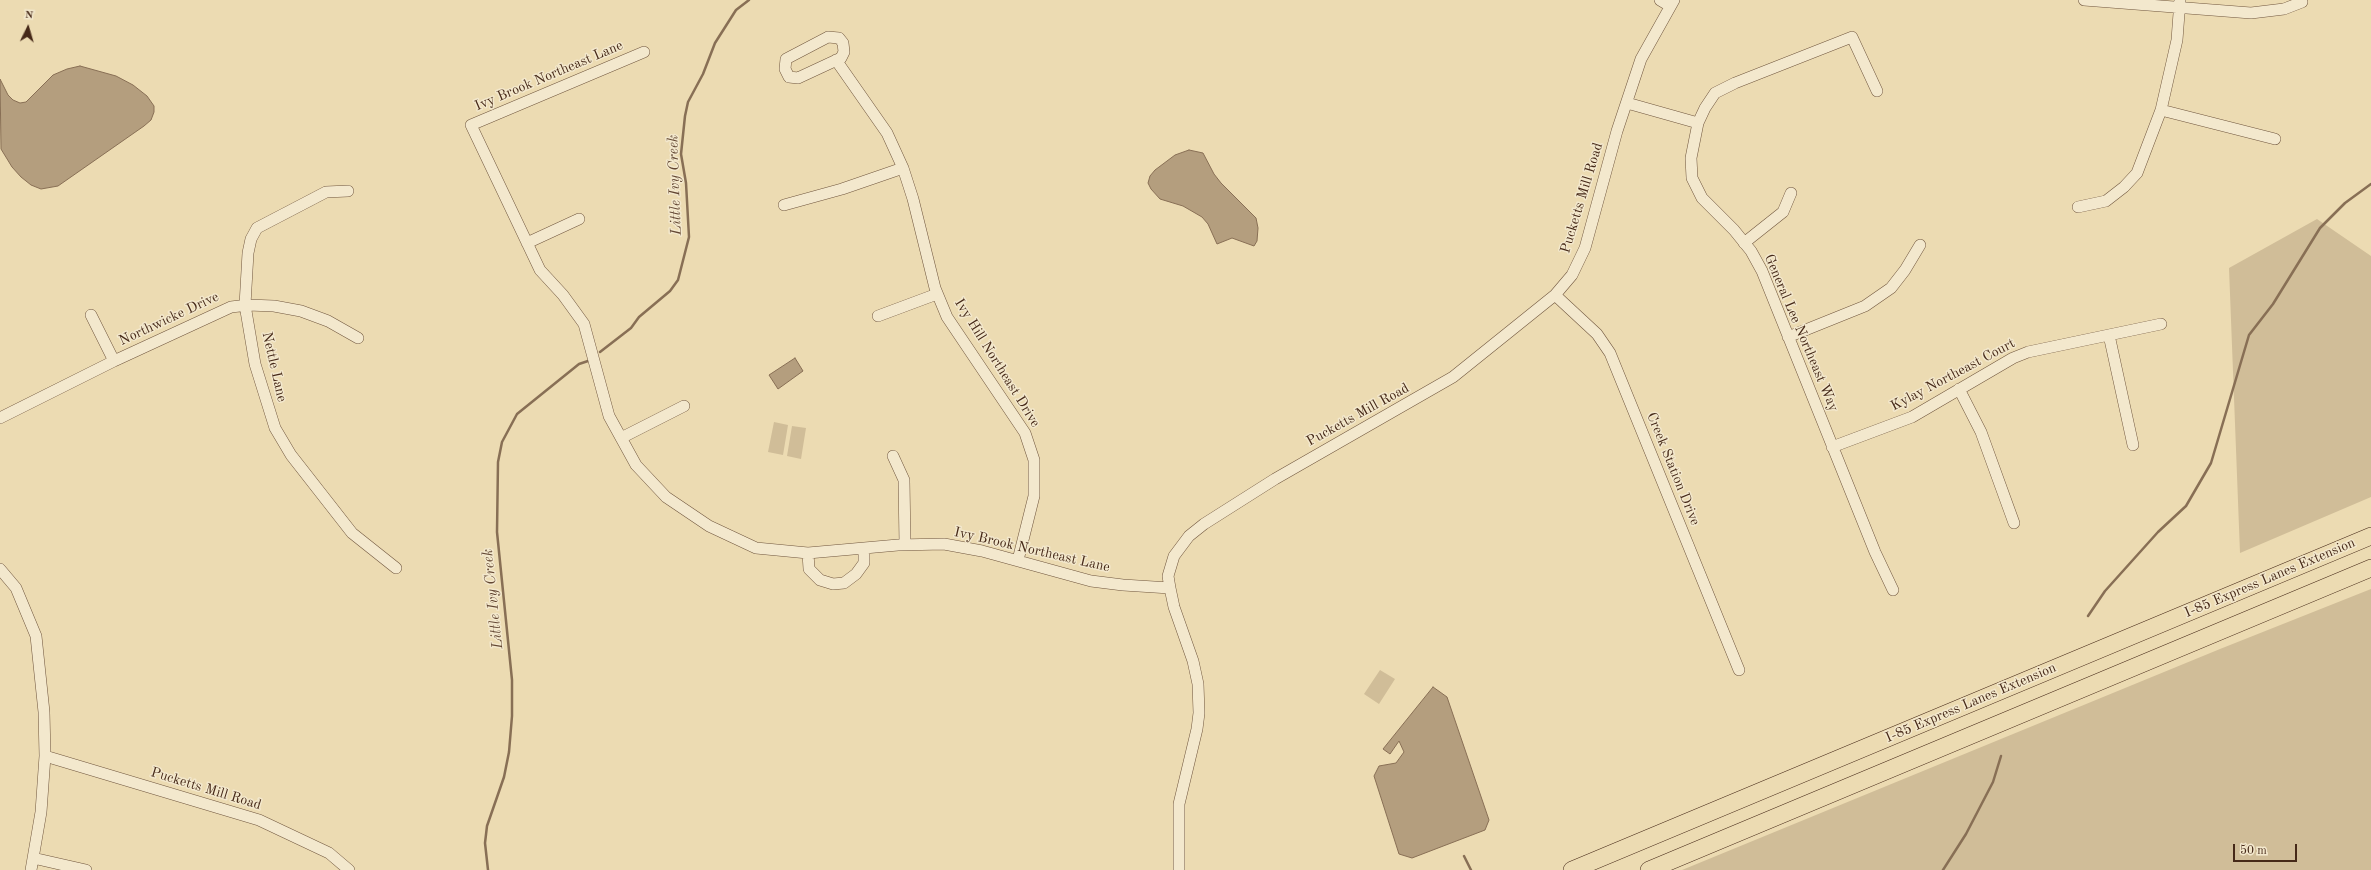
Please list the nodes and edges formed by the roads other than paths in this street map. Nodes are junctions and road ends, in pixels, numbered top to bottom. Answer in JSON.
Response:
{"nodes":[{"id":1,"x":1660,"y":0,"type":"edge"},
{"id":2,"x":2084,"y":0,"type":"edge"},
{"id":3,"x":2302,"y":2,"type":"dead end"},
{"id":4,"x":1672,"y":3,"type":"edge"},
{"id":5,"x":2180,"y":4,"type":"edge"},
{"id":6,"x":644,"y":52,"type":"dead end"},
{"id":7,"x":836,"y":60,"type":"junction"},
{"id":8,"x":1877,"y":92,"type":"dead end"},
{"id":9,"x":1627,"y":103,"type":"junction"},
{"id":10,"x":2161,"y":110,"type":"junction"},
{"id":11,"x":1698,"y":123,"type":"junction"},
{"id":12,"x":2275,"y":139,"type":"dead end"},
{"id":13,"x":903,"y":168,"type":"junction"},
{"id":14,"x":348,"y":191,"type":"dead end"},
{"id":15,"x":1791,"y":193,"type":"dead end"},
{"id":16,"x":784,"y":205,"type":"dead end"},
{"id":17,"x":2078,"y":207,"type":"dead end"},
{"id":18,"x":579,"y":219,"type":"dead end"},
{"id":19,"x":527,"y":243,"type":"junction"},
{"id":20,"x":1744,"y":243,"type":"junction"},
{"id":21,"x":1920,"y":245,"type":"dead end"},
{"id":22,"x":937,"y":294,"type":"junction"},
{"id":23,"x":1555,"y":295,"type":"junction"},
{"id":24,"x":245,"y":305,"type":"junction"},
{"id":25,"x":91,"y":315,"type":"dead end"},
{"id":26,"x":878,"y":316,"type":"dead end"},
{"id":27,"x":2161,"y":324,"type":"dead end"},
{"id":28,"x":2109,"y":334,"type":"junction"},
{"id":29,"x":1788,"y":337,"type":"junction"},
{"id":30,"x":358,"y":338,"type":"dead end"},
{"id":31,"x":114,"y":361,"type":"junction"},
{"id":32,"x":1959,"y":389,"type":"junction"},
{"id":33,"x":684,"y":406,"type":"dead end"},
{"id":34,"x":0,"y":418,"type":"edge"},
{"id":35,"x":621,"y":438,"type":"junction"},
{"id":36,"x":2133,"y":445,"type":"dead end"},
{"id":37,"x":1832,"y":447,"type":"junction"},
{"id":38,"x":893,"y":456,"type":"dead end"},
{"id":39,"x":2014,"y":523,"type":"dead end"},
{"id":40,"x":2371,"y":536,"type":"edge"},
{"id":41,"x":905,"y":545,"type":"junction"},
{"id":42,"x":864,"y":548,"type":"junction"},
{"id":43,"x":808,"y":553,"type":"junction"},
{"id":44,"x":1018,"y":560,"type":"junction"},
{"id":45,"x":396,"y":568,"type":"dead end"},
{"id":46,"x":2371,"y":568,"type":"edge"},
{"id":47,"x":0,"y":569,"type":"edge"},
{"id":48,"x":1170,"y":588,"type":"junction"},
{"id":49,"x":1893,"y":590,"type":"dead end"},
{"id":50,"x":1739,"y":670,"type":"dead end"},
{"id":51,"x":45,"y":756,"type":"junction"},
{"id":52,"x":33,"y":858,"type":"junction"},
{"id":53,"x":64,"y":867,"type":"edge"},
{"id":54,"x":31,"y":870,"type":"edge"},
{"id":55,"x":86,"y":870,"type":"edge"},
{"id":56,"x":349,"y":870,"type":"edge"},
{"id":57,"x":1178,"y":870,"type":"edge"},
{"id":58,"x":1572,"y":870,"type":"edge"},
{"id":59,"x":1649,"y":870,"type":"edge"}],
"edges":[{"from":1,"to":4,"type":"street"},
{"from":2,"to":5,"type":"street"},
{"from":3,"to":5,"type":"street"},
{"from":4,"to":9,"type":"street","name":"Pucketts Mill Road"},
{"from":5,"to":10,"type":"street"},
{"from":6,"to":19,"type":"street","name":"Ivy Brook Northeast Lane"},
{"from":7,"to":7,"type":"street"},
{"from":7,"to":13,"type":"street","name":"Ivy Hill Northeast Drive"},
{"from":8,"to":11,"type":"street","name":"General Lee Northeast Way"},
{"from":9,"to":11,"type":"street"},
{"from":9,"to":23,"type":"street","name":"Pucketts Mill Road"},
{"from":10,"to":12,"type":"street"},
{"from":10,"to":17,"type":"street"},
{"from":11,"to":20,"type":"street","name":"General Lee Northeast Way"},
{"from":13,"to":16,"type":"street"},
{"from":13,"to":22,"type":"street","name":"Ivy Hill Northeast Drive"},
{"from":14,"to":24,"type":"street","name":"Nettle Lane"},
{"from":15,"to":20,"type":"street"},
{"from":18,"to":19,"type":"street"},
{"from":19,"to":35,"type":"street","name":"Ivy Brook Northeast Lane"},
{"from":20,"to":29,"type":"street","name":"General Lee Northeast Way"},
{"from":21,"to":29,"type":"street"},
{"from":22,"to":26,"type":"street"},
{"from":22,"to":44,"type":"street","name":"Ivy Hill Northeast Drive"},
{"from":23,"to":48,"type":"street","name":"Pucketts Mill Road"},
{"from":23,"to":50,"type":"street","name":"Creek Station Drive"},
{"from":24,"to":30,"type":"street","name":"Northwicke Drive"},
{"from":24,"to":31,"type":"street","name":"Northwicke Drive"},
{"from":24,"to":45,"type":"street","name":"Nettle Lane"},
{"from":25,"to":31,"type":"street"},
{"from":27,"to":28,"type":"street","name":"Kylay Northeast Court"},
{"from":28,"to":32,"type":"street","name":"Kylay Northeast Court"},
{"from":28,"to":36,"type":"street"},
{"from":29,"to":37,"type":"street","name":"General Lee Northeast Way"},
{"from":31,"to":34,"type":"street","name":"Northwicke Drive"},
{"from":32,"to":37,"type":"street","name":"Kylay Northeast Court"},
{"from":32,"to":39,"type":"street"},
{"from":33,"to":35,"type":"street"},
{"from":35,"to":43,"type":"street","name":"Ivy Brook Northeast Lane"},
{"from":37,"to":49,"type":"street","name":"General Lee Northeast Way"},
{"from":38,"to":41,"type":"street"},
{"from":40,"to":58,"type":"highway","name":"I-85 Express Lanes Extension"},
{"from":41,"to":42,"type":"street","name":"Ivy Brook Northeast Lane"},
{"from":41,"to":44,"type":"street","name":"Ivy Brook Northeast Lane"},
{"from":42,"to":43,"type":"street","name":"Ivy Brook Northeast Lane"},
{"from":42,"to":43,"type":"street"},
{"from":44,"to":48,"type":"street","name":"Ivy Brook Northeast Lane"},
{"from":46,"to":59,"type":"highway","name":"I-85 Express Lanes Extension"},
{"from":47,"to":51,"type":"street"},
{"from":48,"to":57,"type":"street","name":"Pucketts Mill Road"},
{"from":51,"to":52,"type":"street"},
{"from":51,"to":56,"type":"street","name":"Pucketts Mill Road"},
{"from":52,"to":53,"type":"street"},
{"from":52,"to":54,"type":"street"},
{"from":53,"to":55,"type":"street"}]}
